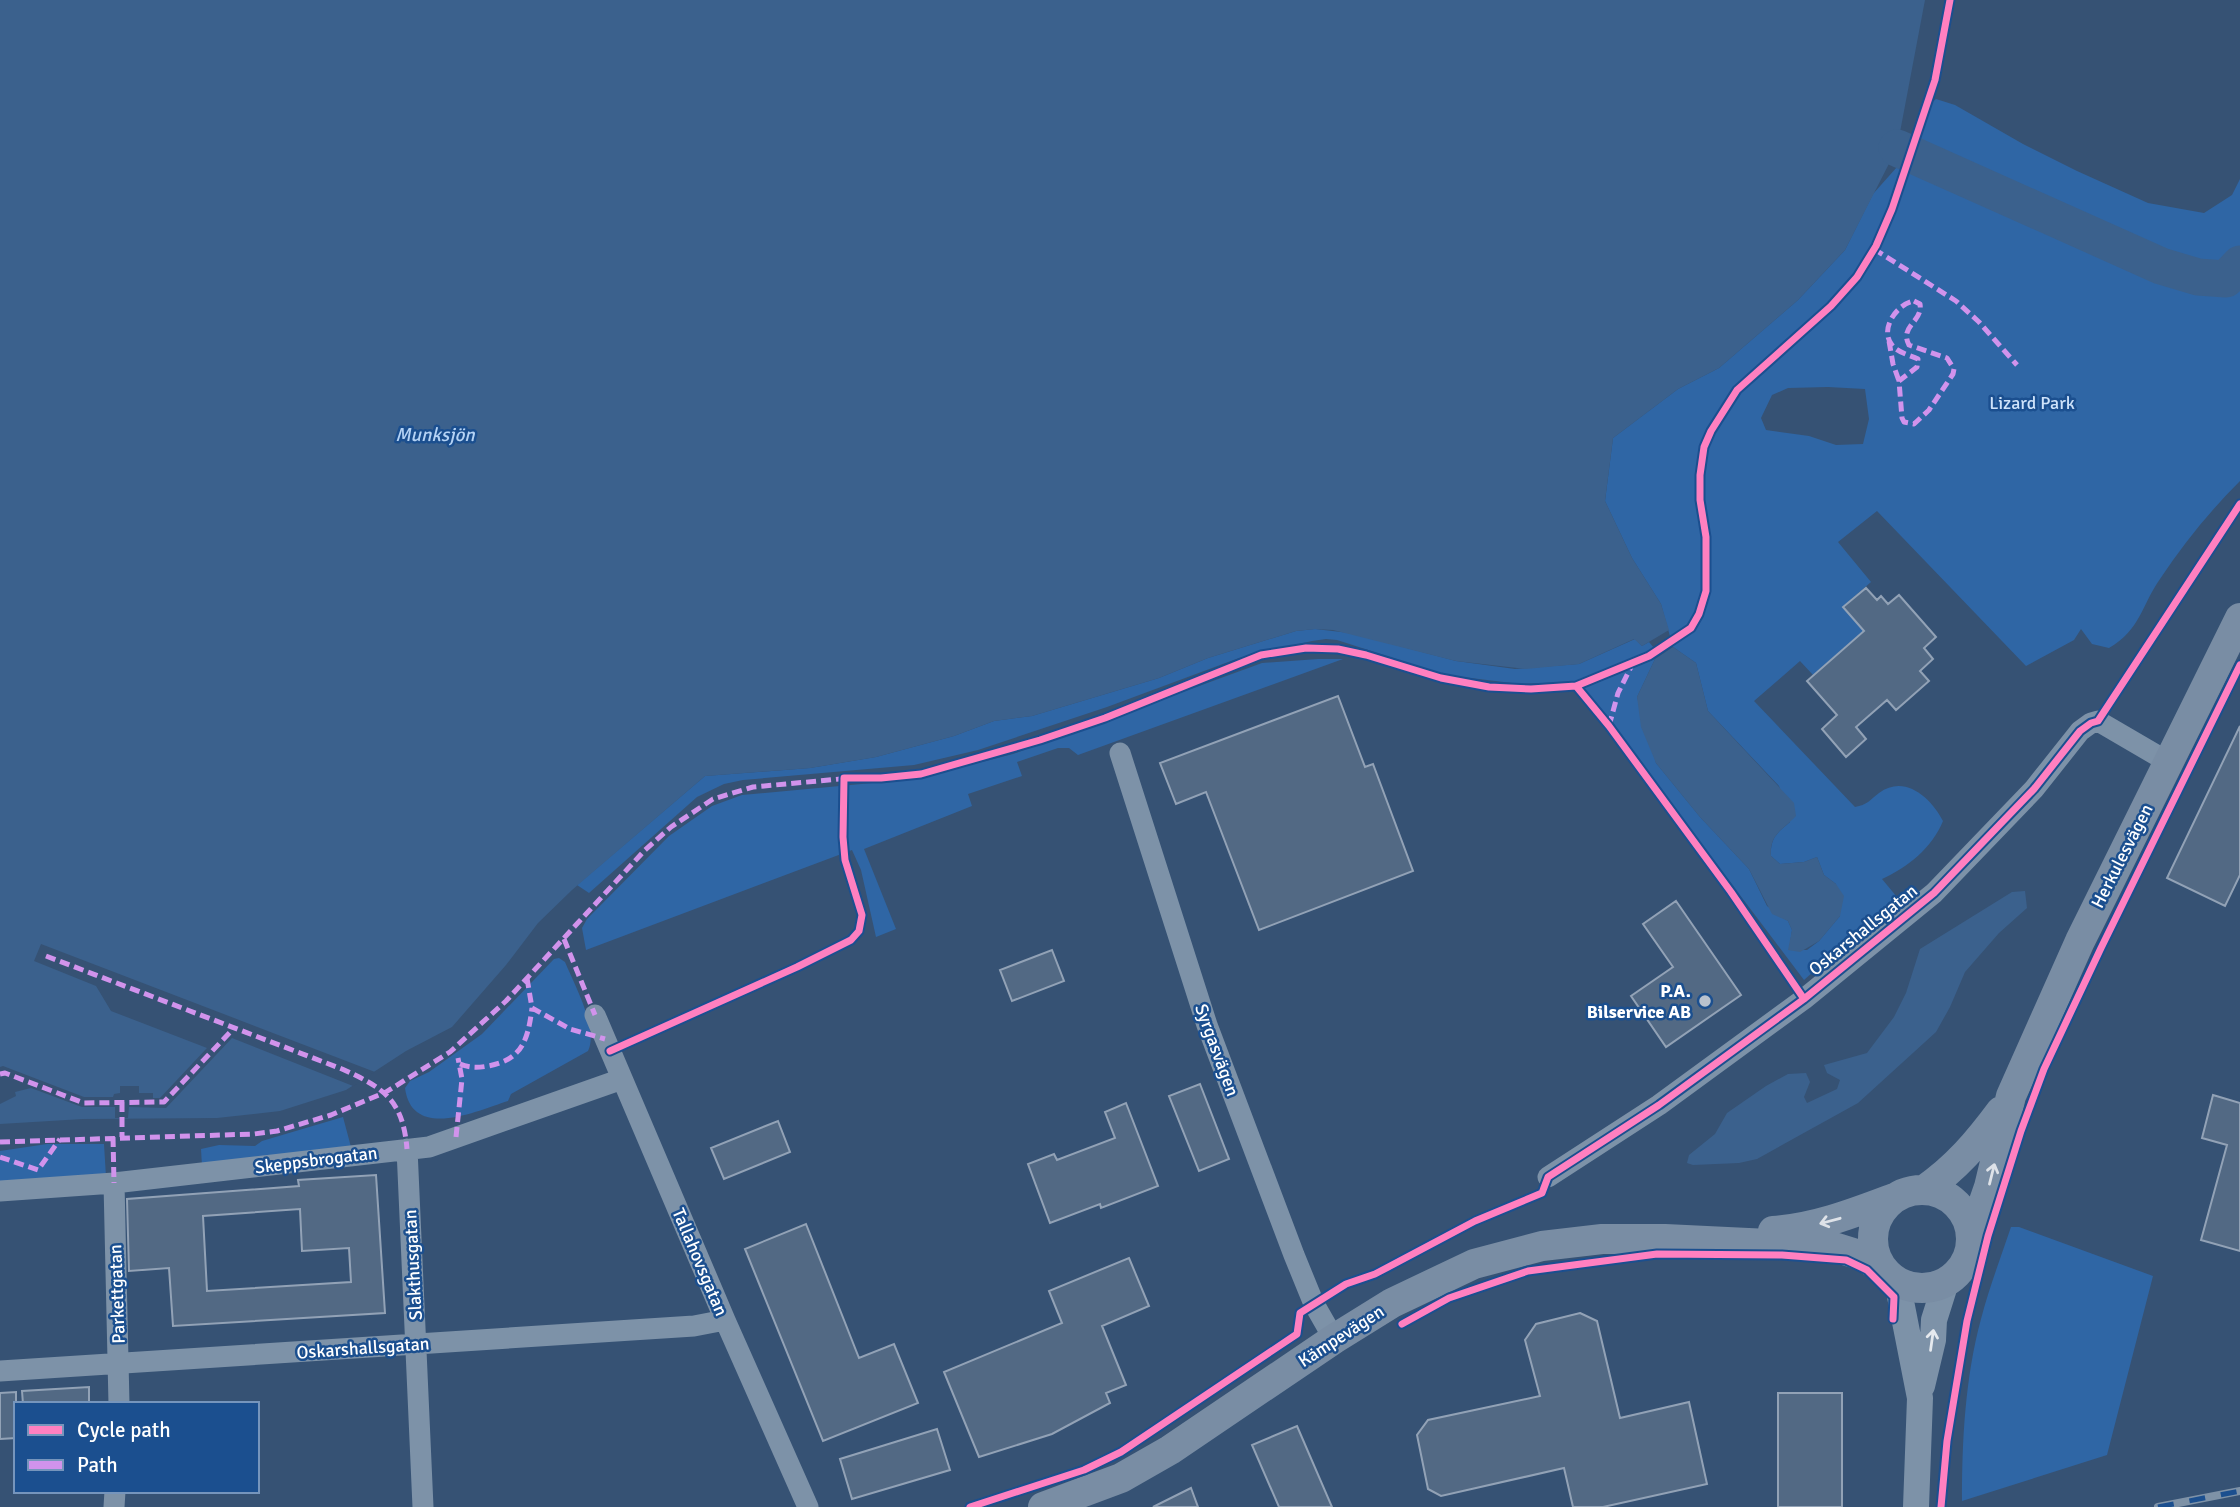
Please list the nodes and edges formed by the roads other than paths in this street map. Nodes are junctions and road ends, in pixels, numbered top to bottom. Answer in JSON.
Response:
{"nodes":[{"id":1,"x":2240,"y":618,"type":"edge"},
{"id":2,"x":1120,"y":754,"type":"dead end"},
{"id":3,"x":2170,"y":763,"type":"junction"},
{"id":4,"x":595,"y":1015,"type":"dead end"},
{"id":5,"x":622,"y":1079,"type":"junction"},
{"id":6,"x":2011,"y":1096,"type":"junction"},
{"id":7,"x":407,"y":1149,"type":"junction"},
{"id":8,"x":1548,"y":1177,"type":"dead end"},
{"id":9,"x":114,"y":1183,"type":"junction"},
{"id":10,"x":1924,"y":1190,"type":"junction"},
{"id":11,"x":0,"y":1192,"type":"edge"},
{"id":12,"x":1894,"y":1199,"type":"junction"},
{"id":13,"x":1665,"y":1239,"type":"junction"},
{"id":14,"x":1971,"y":1239,"type":"junction"},
{"id":15,"x":1890,"y":1276,"type":"junction"},
{"id":16,"x":1946,"y":1282,"type":"junction"},
{"id":17,"x":725,"y":1320,"type":"junction"},
{"id":18,"x":1334,"y":1339,"type":"junction"},
{"id":19,"x":417,"y":1344,"type":"junction"},
{"id":20,"x":120,"y":1363,"type":"junction"},
{"id":21,"x":0,"y":1371,"type":"edge"},
{"id":22,"x":1920,"y":1398,"type":"junction"},
{"id":23,"x":119,"y":1402,"type":"edge"},
{"id":24,"x":423,"y":1507,"type":"edge"},
{"id":25,"x":808,"y":1507,"type":"edge"},
{"id":26,"x":1043,"y":1507,"type":"edge"},
{"id":27,"x":1916,"y":1507,"type":"edge"}],
"edges":[{"from":1,"to":3,"type":"main road","name":"Herkulesvägen"},
{"from":2,"to":18,"type":"street","name":"Syrgasvägen"},
{"from":3,"to":6,"type":"main road","name":"Herkulesvägen"},
{"from":3,"to":8,"type":"street","name":"Oskarshallsgatan"},
{"from":4,"to":5,"type":"street","name":"Tallahovsgatan"},
{"from":5,"to":7,"type":"street","name":"Skeppsbrogatan"},
{"from":5,"to":17,"type":"street","name":"Tallahovsgatan"},
{"from":6,"to":10,"type":"main road","name":"Herkulesvägen"},
{"from":14,"to":6,"type":"main road","name":"Herkulesvägen","one_way":true},
{"from":7,"to":9,"type":"street","name":"Skeppsbrogatan"},
{"from":7,"to":19,"type":"street","name":"Slakthusgatan"},
{"from":9,"to":11,"type":"street","name":"Skeppsbrogatan"},
{"from":9,"to":20,"type":"street","name":"Parkettgatan"},
{"from":10,"to":12,"type":"main road"},
{"from":10,"to":14,"type":"main road"},
{"from":12,"to":13,"type":"main road","name":"Kämpevägen","one_way":true},
{"from":12,"to":15,"type":"main road"},
{"from":13,"to":15,"type":"main road","name":"Kämpevägen"},
{"from":13,"to":18,"type":"main road","name":"Kämpevägen"},
{"from":14,"to":16,"type":"main road"},
{"from":15,"to":16,"type":"main road"},
{"from":15,"to":22,"type":"street"},
{"from":22,"to":16,"type":"street","one_way":true},
{"from":17,"to":19,"type":"street","name":"Oskarshallsgatan"},
{"from":17,"to":25,"type":"street","name":"Tallahovsgatan"},
{"from":18,"to":26,"type":"main road","name":"Kämpevägen"},
{"from":19,"to":20,"type":"street","name":"Oskarshallsgatan"},
{"from":19,"to":24,"type":"street","name":"Slakthusgatan"},
{"from":20,"to":21,"type":"street","name":"Oskarshallsgatan"},
{"from":20,"to":23,"type":"street","name":"Parkettgatan"},
{"from":22,"to":27,"type":"street"}]}
